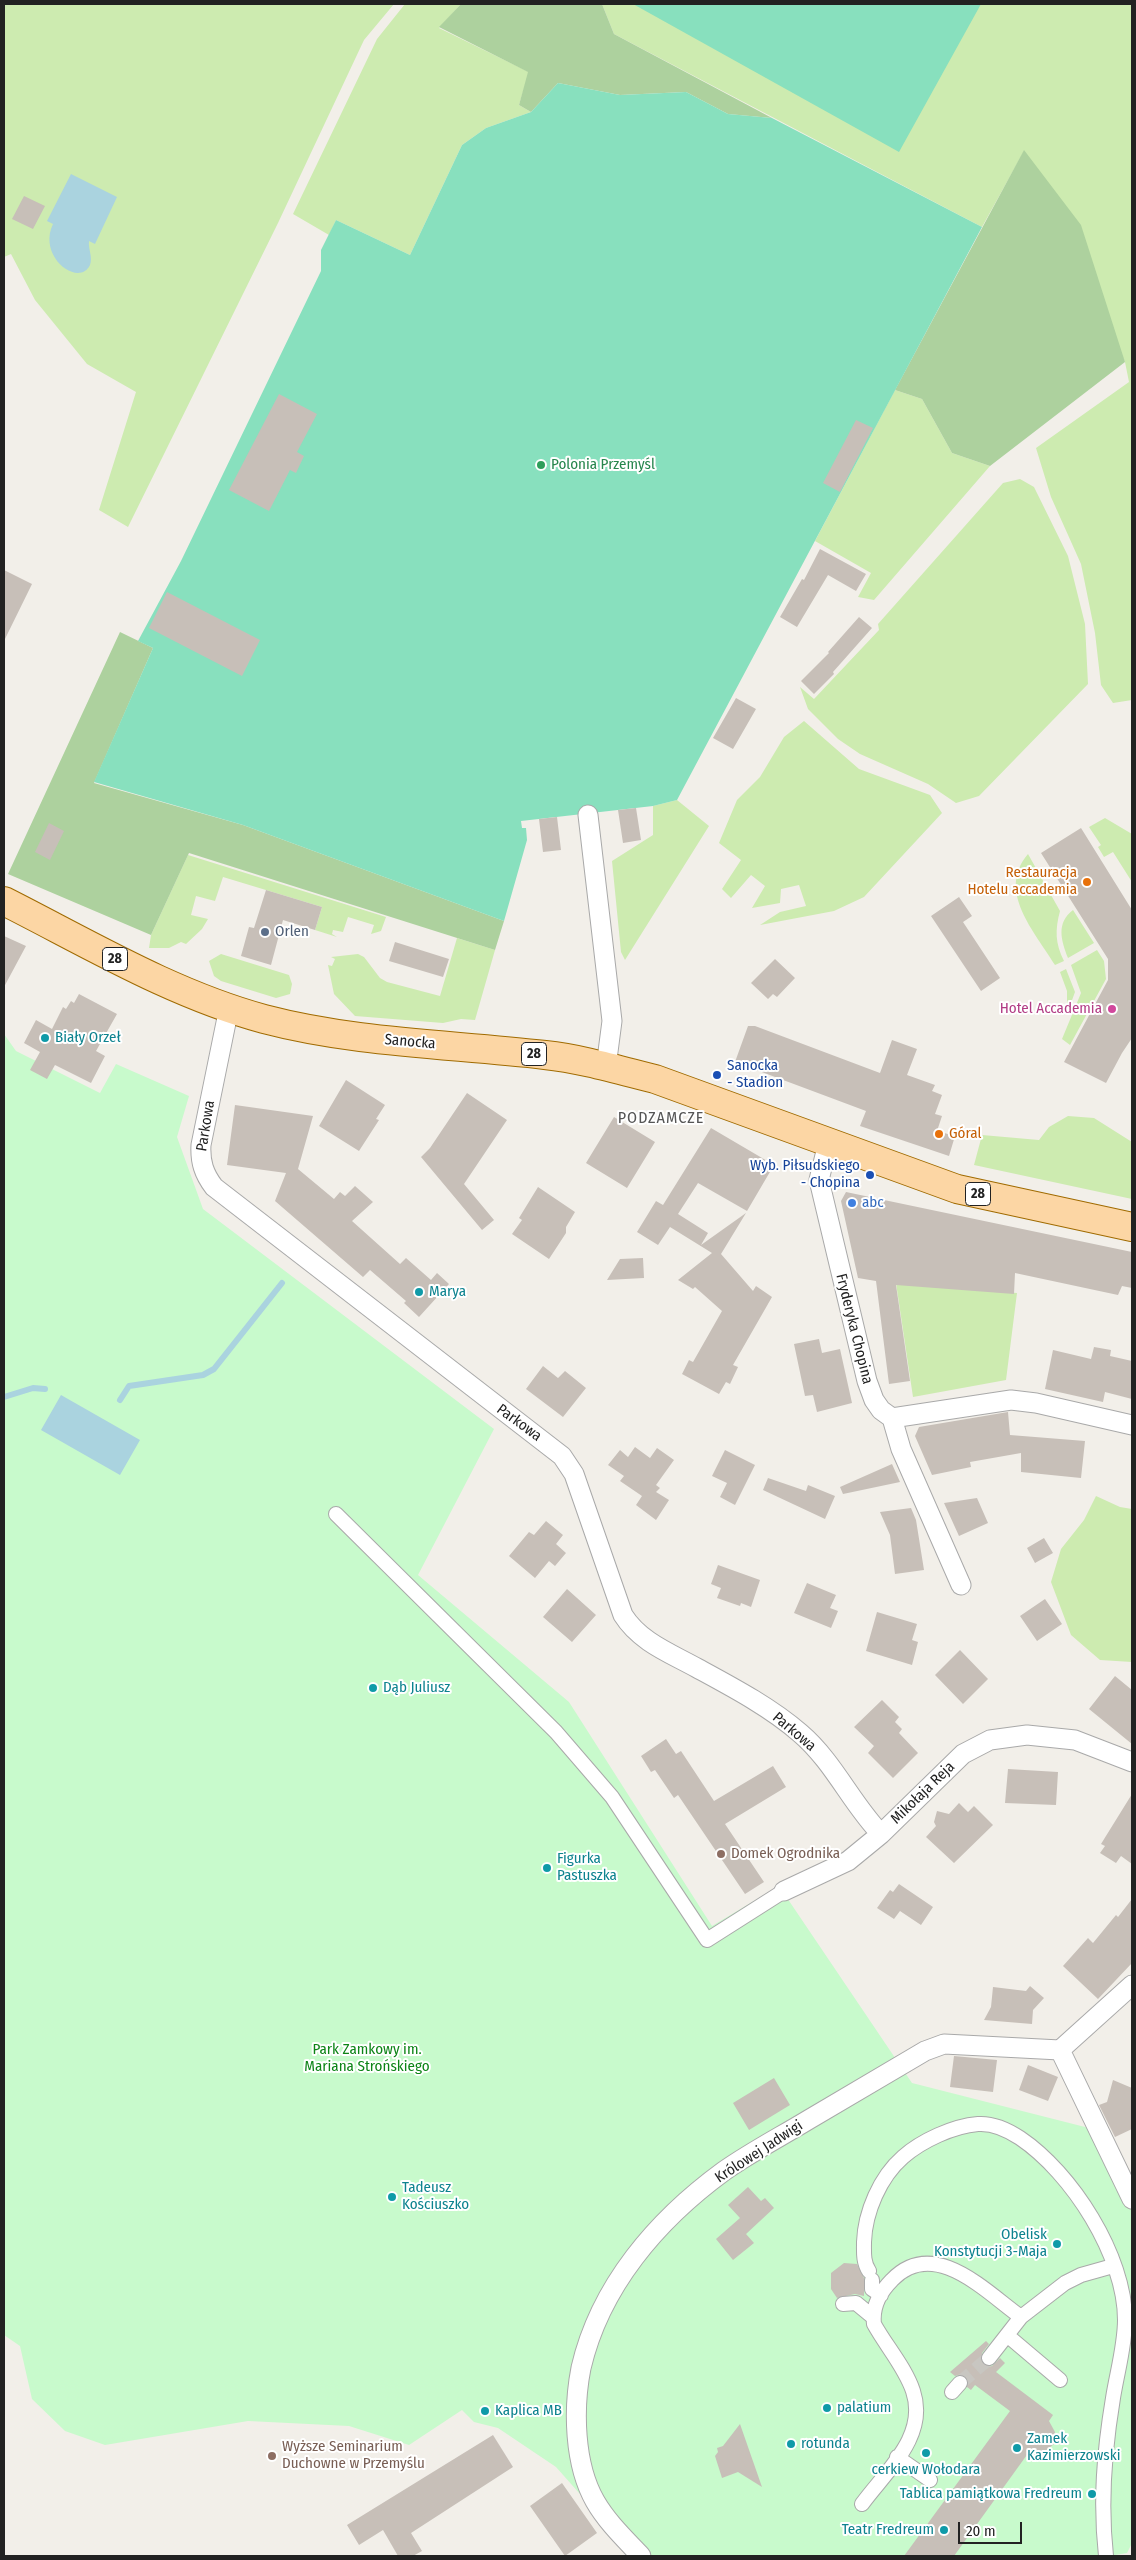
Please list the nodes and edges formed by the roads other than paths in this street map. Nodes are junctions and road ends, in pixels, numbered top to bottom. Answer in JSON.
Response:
{"nodes":[{"id":1,"x":588,"y":815,"type":"dead end"},
{"id":2,"x":4,"y":901,"type":"edge"},
{"id":3,"x":229,"y":1008,"type":"junction"},
{"id":4,"x":606,"y":1067,"type":"junction"},
{"id":5,"x":828,"y":1143,"type":"junction"},
{"id":6,"x":1132,"y":1227,"type":"edge"},
{"id":7,"x":892,"y":1418,"type":"junction"},
{"id":8,"x":1132,"y":1425,"type":"edge"},
{"id":9,"x":336,"y":1514,"type":"dead end"},
{"id":10,"x":962,"y":1584,"type":"dead end"},
{"id":11,"x":1132,"y":1762,"type":"edge"},
{"id":12,"x":881,"y":1834,"type":"junction"},
{"id":13,"x":784,"y":1891,"type":"joint"},
{"id":14,"x":1132,"y":1985,"type":"edge"},
{"id":15,"x":1060,"y":2050,"type":"junction"},
{"id":16,"x":1132,"y":2199,"type":"edge"},
{"id":17,"x":1113,"y":2266,"type":"junction"},
{"id":18,"x":881,"y":2295,"type":"junction"},
{"id":19,"x":843,"y":2304,"type":"dead end"},
{"id":20,"x":873,"y":2317,"type":"junction"},
{"id":21,"x":1021,"y":2317,"type":"junction"},
{"id":22,"x":1008,"y":2336,"type":"junction"},
{"id":23,"x":989,"y":2358,"type":"tunnel mouth"},
{"id":24,"x":1060,"y":2380,"type":"dead end"},
{"id":25,"x":898,"y":2457,"type":"junction"},
{"id":26,"x":930,"y":2480,"type":"dead end"},
{"id":27,"x":862,"y":2504,"type":"dead end"},
{"id":28,"x":641,"y":2556,"type":"edge"},
{"id":29,"x":1106,"y":2556,"type":"edge"}],
"edges":[{"from":1,"to":4,"type":"street"},
{"from":2,"to":3,"type":"main road","name":"Sanocka","number":"28"},
{"from":3,"to":4,"type":"main road","name":"Sanocka","number":"28"},
{"from":3,"to":12,"type":"street","name":"Parkowa"},
{"from":4,"to":5,"type":"main road","name":"Sanocka","number":"28"},
{"from":5,"to":6,"type":"main road","number":"28"},
{"from":5,"to":7,"type":"street","name":"Fryderyka Chopina"},
{"from":7,"to":8,"type":"street"},
{"from":7,"to":10,"type":"street","name":"Fryderyka Chopina"},
{"from":9,"to":13,"type":"street"},
{"from":11,"to":12,"type":"street","name":"Mikołaja Reja"},
{"from":12,"to":13,"type":"street","name":"Mikołaja Reja"},
{"from":14,"to":15,"type":"street"},
{"from":15,"to":16,"type":"street"},
{"from":15,"to":28,"type":"street","name":"Królowej Jadwigi"},
{"from":17,"to":18,"type":"street"},
{"from":17,"to":21,"type":"street"},
{"from":17,"to":29,"type":"street"},
{"from":18,"to":20,"type":"street"},
{"from":18,"to":21,"type":"street"},
{"from":19,"to":20,"type":"street"},
{"from":20,"to":25,"type":"street"},
{"from":21,"to":22,"type":"street"},
{"from":22,"to":23,"type":"street"},
{"from":22,"to":24,"type":"street"},
{"from":25,"to":26,"type":"street"},
{"from":25,"to":27,"type":"street"}]}
